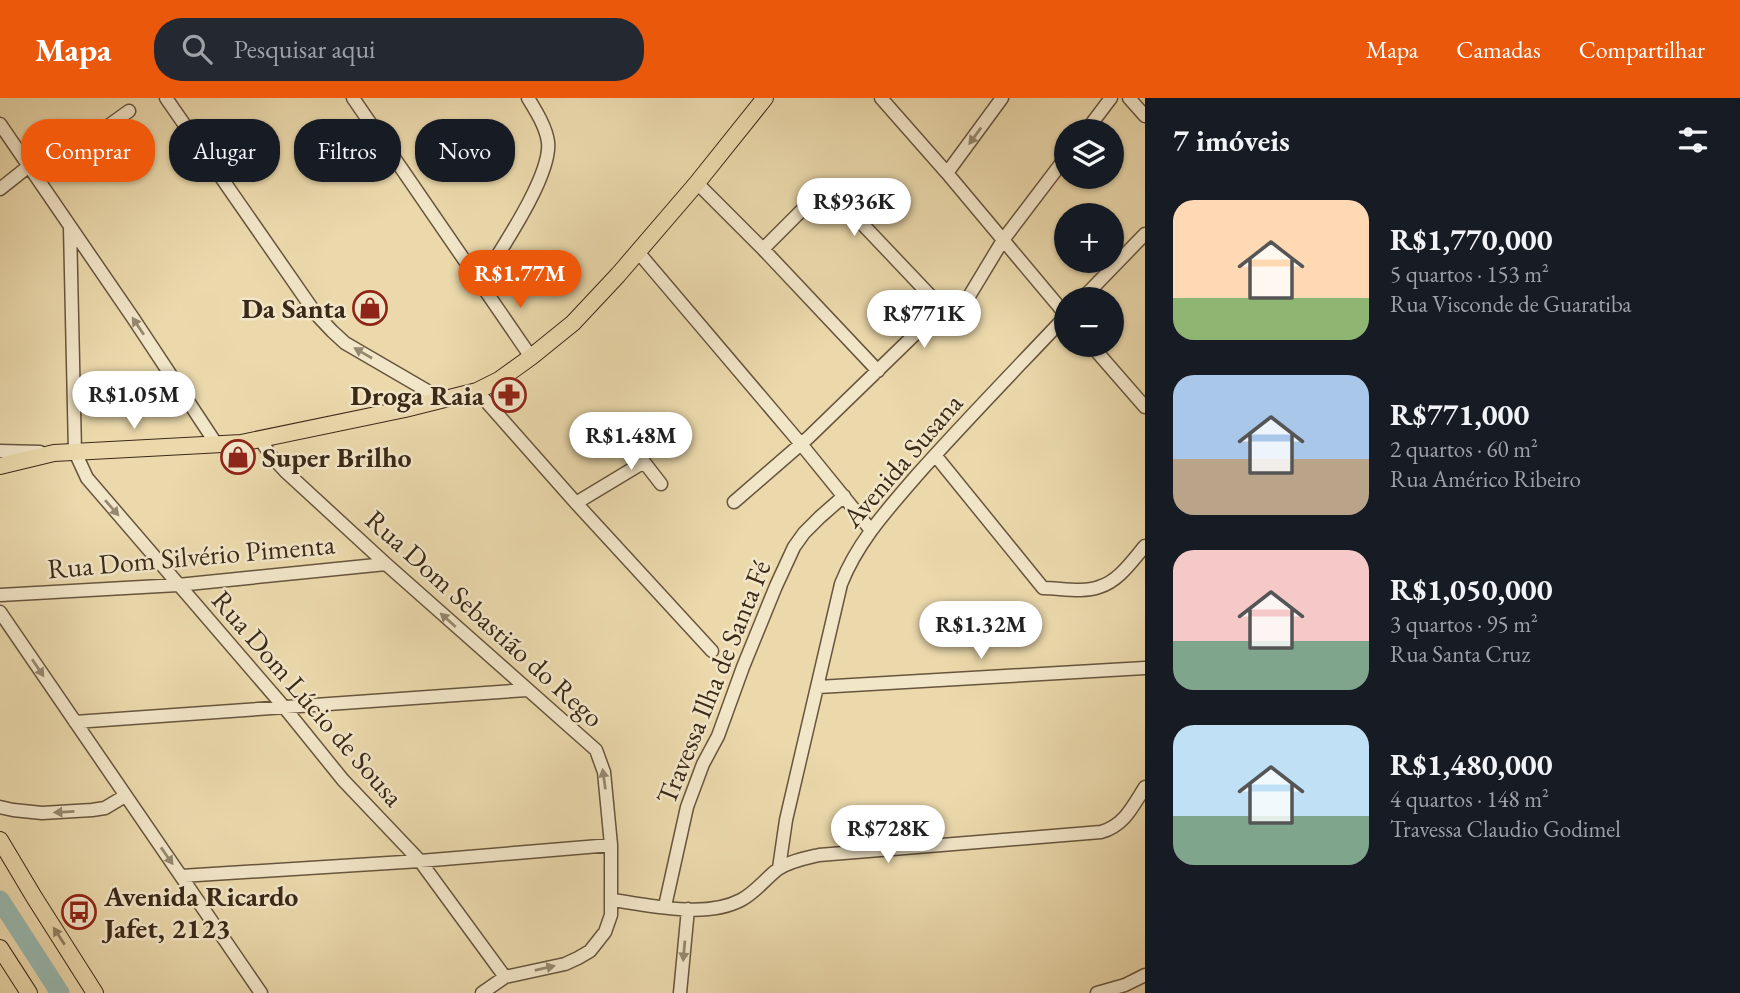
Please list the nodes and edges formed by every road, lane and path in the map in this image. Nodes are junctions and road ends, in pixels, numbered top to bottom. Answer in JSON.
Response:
{"nodes":[{"id":1,"x":166,"y":98,"type":"edge"},
{"id":2,"x":353,"y":98,"type":"edge"},
{"id":3,"x":528,"y":98,"type":"edge"},
{"id":4,"x":765,"y":98,"type":"edge"},
{"id":5,"x":881,"y":98,"type":"edge"},
{"id":6,"x":1002,"y":98,"type":"edge"},
{"id":7,"x":1111,"y":98,"type":"edge"},
{"id":8,"x":1129,"y":98,"type":"edge"},
{"id":9,"x":129,"y":111,"type":"dead end"},
{"id":10,"x":1145,"y":116,"type":"edge"},
{"id":11,"x":116,"y":119,"type":"edge"},
{"id":12,"x":1095,"y":119,"type":"edge"},
{"id":13,"x":0,"y":124,"type":"edge"},
{"id":14,"x":21,"y":154,"type":"edge"},
{"id":15,"x":947,"y":173,"type":"junction"},
{"id":16,"x":1054,"y":174,"type":"edge"},
{"id":17,"x":21,"y":178,"type":"edge"},
{"id":18,"x":40,"y":182,"type":"edge"},
{"id":19,"x":697,"y":183,"type":"junction"},
{"id":20,"x":0,"y":189,"type":"edge"},
{"id":21,"x":70,"y":227,"type":"junction"},
{"id":22,"x":1145,"y":234,"type":"edge"},
{"id":23,"x":1003,"y":240,"type":"junction"},
{"id":24,"x":763,"y":249,"type":"junction"},
{"id":25,"x":638,"y":252,"type":"junction"},
{"id":26,"x":481,"y":282,"type":"junction"},
{"id":27,"x":1094,"y":287,"type":"edge"},
{"id":28,"x":1054,"y":301,"type":"edge"},
{"id":29,"x":942,"y":308,"type":"junction"},
{"id":30,"x":1054,"y":328,"type":"edge"},
{"id":31,"x":531,"y":357,"type":"junction"},
{"id":32,"x":1101,"y":357,"type":"edge"},
{"id":33,"x":878,"y":371,"type":"junction"},
{"id":34,"x":477,"y":391,"type":"junction"},
{"id":35,"x":443,"y":400,"type":"junction"},
{"id":36,"x":1145,"y":407,"type":"edge"},
{"id":37,"x":260,"y":439,"type":"junction"},
{"id":38,"x":631,"y":440,"type":"dead end"},
{"id":39,"x":801,"y":444,"type":"junction"},
{"id":40,"x":216,"y":445,"type":"junction"},
{"id":41,"x":0,"y":451,"type":"edge"},
{"id":42,"x":75,"y":452,"type":"junction"},
{"id":43,"x":54,"y":453,"type":"junction"},
{"id":44,"x":935,"y":455,"type":"junction"},
{"id":45,"x":644,"y":462,"type":"junction"},
{"id":46,"x":0,"y":466,"type":"edge"},
{"id":47,"x":661,"y":484,"type":"dead end"},
{"id":48,"x":844,"y":496,"type":"junction"},
{"id":49,"x":734,"y":502,"type":"dead end"},
{"id":50,"x":576,"y":503,"type":"junction"},
{"id":51,"x":870,"y":529,"type":"junction"},
{"id":52,"x":1142,"y":555,"type":"edge"},
{"id":53,"x":386,"y":564,"type":"junction"},
{"id":54,"x":178,"y":585,"type":"junction"},
{"id":55,"x":0,"y":595,"type":"edge"},
{"id":56,"x":0,"y":612,"type":"edge"},
{"id":57,"x":712,"y":651,"type":"dead end"},
{"id":58,"x":1145,"y":668,"type":"edge"},
{"id":59,"x":818,"y":687,"type":"junction"},
{"id":60,"x":527,"y":690,"type":"junction"},
{"id":61,"x":284,"y":707,"type":"junction"},
{"id":62,"x":75,"y":722,"type":"junction"},
{"id":63,"x":1145,"y":787,"type":"edge"},
{"id":64,"x":125,"y":796,"type":"junction"},
{"id":65,"x":0,"y":807,"type":"edge"},
{"id":66,"x":0,"y":840,"type":"edge"},
{"id":67,"x":611,"y":845,"type":"junction"},
{"id":68,"x":419,"y":861,"type":"junction"},
{"id":69,"x":779,"y":869,"type":"junction"},
{"id":70,"x":181,"y":876,"type":"junction"},
{"id":71,"x":612,"y":900,"type":"junction"},
{"id":72,"x":665,"y":906,"type":"junction"},
{"id":73,"x":688,"y":909,"type":"junction"},
{"id":74,"x":2,"y":955,"type":"edge"},
{"id":75,"x":1145,"y":975,"type":"edge"},
{"id":76,"x":505,"y":977,"type":"junction"},
{"id":77,"x":29,"y":993,"type":"edge"},
{"id":78,"x":96,"y":993,"type":"edge"},
{"id":79,"x":261,"y":993,"type":"edge"},
{"id":80,"x":482,"y":993,"type":"edge"},
{"id":81,"x":680,"y":993,"type":"edge"},
{"id":82,"x":1097,"y":993,"type":"edge"}],
"edges":[{"from":35,"to":1,"type":"street","one_way":true},
{"from":2,"to":26,"type":"street"},
{"from":3,"to":26,"type":"street"},
{"from":4,"to":19,"type":"main road"},
{"from":5,"to":15,"type":"street"},
{"from":6,"to":15,"type":"street","one_way":true},
{"from":7,"to":12,"type":"street"},
{"from":8,"to":10,"type":"street"},
{"from":9,"to":11,"type":"street"},
{"from":13,"to":14,"type":"street"},
{"from":15,"to":23,"type":"street"},
{"from":16,"to":23,"type":"street"},
{"from":17,"to":20,"type":"street"},
{"from":18,"to":21,"type":"street"},
{"from":19,"to":24,"type":"street"},
{"from":19,"to":25,"type":"main road"},
{"from":40,"to":21,"type":"street","one_way":true},
{"from":21,"to":42,"type":"street"},
{"from":22,"to":27,"type":"street"},
{"from":23,"to":28,"type":"street"},
{"from":23,"to":29,"type":"street"},
{"from":24,"to":29,"type":"street"},
{"from":24,"to":33,"type":"street"},
{"from":25,"to":31,"type":"main road"},
{"from":25,"to":39,"type":"street"},
{"from":26,"to":31,"type":"street"},
{"from":29,"to":33,"type":"street"},
{"from":30,"to":44,"type":"street","name":"Avenida Susana"},
{"from":31,"to":34,"type":"main road"},
{"from":32,"to":36,"type":"street"},
{"from":33,"to":39,"type":"street"},
{"from":34,"to":35,"type":"main road"},
{"from":34,"to":50,"type":"street"},
{"from":35,"to":37,"type":"main road"},
{"from":37,"to":40,"type":"main road"},
{"from":37,"to":53,"type":"street","name":"Rua Dom Sebastião do Rego"},
{"from":38,"to":45,"type":"street"},
{"from":39,"to":48,"type":"street"},
{"from":39,"to":49,"type":"street"},
{"from":40,"to":42,"type":"main road"},
{"from":41,"to":43,"type":"street"},
{"from":42,"to":43,"type":"main road"},
{"from":42,"to":54,"type":"street","name":"Rua Dom Lúcio de Sousa","one_way":true},
{"from":43,"to":46,"type":"main road"},
{"from":44,"to":51,"type":"street","name":"Avenida Susana"},
{"from":44,"to":52,"type":"street"},
{"from":45,"to":47,"type":"street"},
{"from":45,"to":50,"type":"street"},
{"from":48,"to":51,"type":"street"},
{"from":48,"to":72,"type":"street","name":"Travessa Ilha de Santa Fé"},
{"from":50,"to":57,"type":"street"},
{"from":51,"to":59,"type":"street","name":"Avenida Susana"},
{"from":53,"to":54,"type":"street","name":"Rua Dom Silvério Pimenta"},
{"from":60,"to":53,"type":"street","name":"Rua Dom Sebastião do Rego","one_way":true},
{"from":54,"to":55,"type":"street","name":"Rua Dom Silvério Pimenta"},
{"from":54,"to":61,"type":"street","name":"Rua Dom Lúcio de Sousa"},
{"from":56,"to":62,"type":"street","one_way":true},
{"from":58,"to":59,"type":"street"},
{"from":59,"to":69,"type":"street","name":"Avenida Susana"},
{"from":60,"to":61,"type":"street"},
{"from":67,"to":60,"type":"street","name":"Rua Dom Sebastião do Rego","one_way":true},
{"from":61,"to":62,"type":"street"},
{"from":61,"to":68,"type":"street","name":"Rua Dom Lúcio de Sousa"},
{"from":62,"to":64,"type":"street"},
{"from":63,"to":69,"type":"street"},
{"from":64,"to":65,"type":"street","one_way":true},
{"from":64,"to":70,"type":"street","one_way":true},
{"from":78,"to":66,"type":"main road","one_way":true},
{"from":67,"to":68,"type":"street"},
{"from":67,"to":71,"type":"street","name":"Rua Dom Sebastião do Rego"},
{"from":68,"to":70,"type":"street"},
{"from":68,"to":76,"type":"street","name":"Rua Dom Lúcio de Sousa"},
{"from":69,"to":73,"type":"street"},
{"from":70,"to":79,"type":"street"},
{"from":71,"to":72,"type":"street"},
{"from":76,"to":71,"type":"street","name":"Rua Dom Sebastião do Rego","one_way":true},
{"from":72,"to":73,"type":"street"},
{"from":73,"to":81,"type":"street","one_way":true},
{"from":74,"to":77,"type":"main road"},
{"from":75,"to":82,"type":"street"},
{"from":76,"to":80,"type":"street","name":"Rua Dom Sebastião do Rego"}]}
